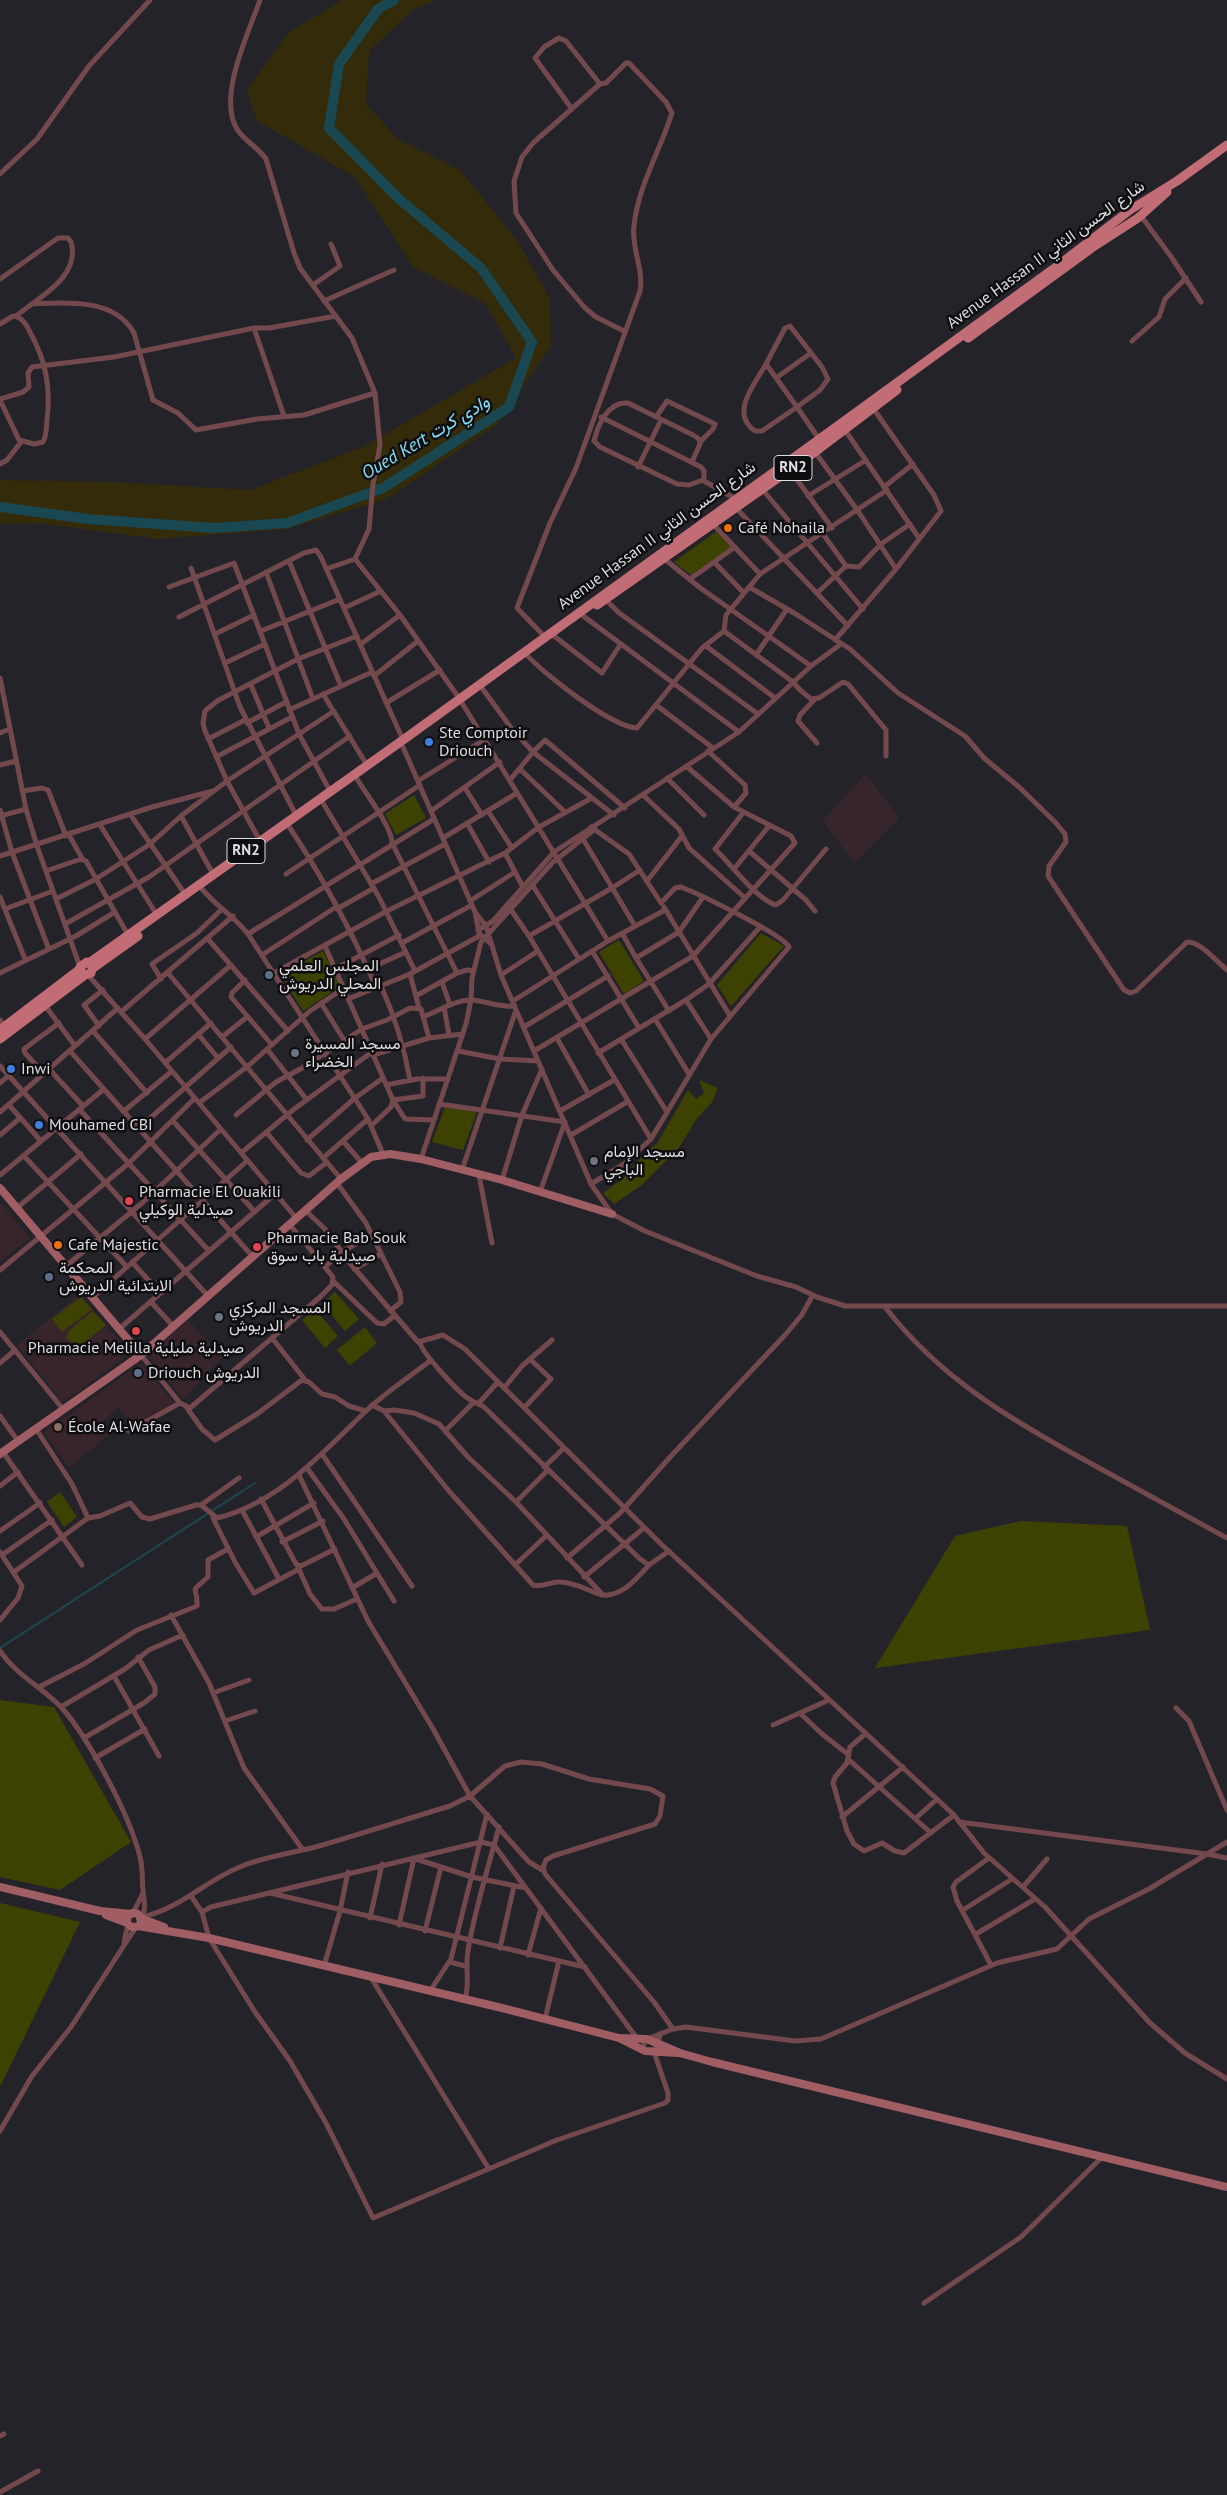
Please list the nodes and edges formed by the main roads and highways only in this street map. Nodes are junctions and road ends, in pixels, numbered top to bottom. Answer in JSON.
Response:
{"nodes":[{"id":1,"x":1227,"y":145,"type":"edge"},
{"id":2,"x":1177,"y":181,"type":"junction"},
{"id":3,"x":1140,"y":204,"type":"junction"},
{"id":4,"x":1130,"y":210,"type":"junction"},
{"id":5,"x":1140,"y":216,"type":"junction"},
{"id":6,"x":812,"y":449,"type":"junction"},
{"id":7,"x":736,"y":503,"type":"junction"},
{"id":8,"x":580,"y":614,"type":"junction"},
{"id":9,"x":525,"y":654,"type":"junction"},
{"id":10,"x":403,"y":743,"type":"junction"},
{"id":11,"x":288,"y":824,"type":"junction"},
{"id":12,"x":200,"y":887,"type":"junction"},
{"id":13,"x":87,"y":969,"type":"junction"},
{"id":14,"x":43,"y":1002,"type":"junction"},
{"id":15,"x":2,"y":1025,"type":"edge"},
{"id":16,"x":0,"y":1039,"type":"edge"},
{"id":17,"x":0,"y":1188,"type":"edge"},
{"id":18,"x":612,"y":1214,"type":"road end"},
{"id":19,"x":141,"y":1355,"type":"junction"},
{"id":20,"x":2,"y":1453,"type":"edge"},
{"id":21,"x":0,"y":1886,"type":"edge"},
{"id":22,"x":100,"y":1911,"type":"junction"},
{"id":23,"x":137,"y":1919,"type":"junction"},
{"id":24,"x":619,"y":2038,"type":"junction"},
{"id":25,"x":680,"y":2053,"type":"junction"},
{"id":26,"x":1227,"y":2187,"type":"edge"}],
"edges":[{"from":1,"to":2,"type":"main road","number":"RN2"},
{"from":2,"to":3,"type":"main road","name":"Avenue Hassan II شارع الحسن الثاني","number":"RN2"},
{"from":2,"to":5,"type":"main road","name":"Avenue Hassan II شارع الحسن الثاني","number":"RN2"},
{"from":3,"to":4,"type":"main road","name":"Avenue Hassan II شارع الحسن الثاني","number":"RN2"},
{"from":3,"to":5,"type":"main road"},
{"from":4,"to":5,"type":"main road"},
{"from":4,"to":6,"type":"main road","name":"Avenue Hassan II شارع الحسن الثاني","number":"RN2"},
{"from":5,"to":6,"type":"main road","name":"Avenue Hassan II شارع الحسن الثاني","number":"RN2"},
{"from":6,"to":7,"type":"main road","name":"Avenue Hassan II شارع الحسن الثاني","number":"RN2"},
{"from":6,"to":7,"type":"main road","name":"Avenue Hassan II شارع الحسن الثاني","number":"RN2"},
{"from":7,"to":8,"type":"main road","name":"Avenue Hassan II شارع الحسن الثاني","number":"RN2"},
{"from":8,"to":9,"type":"main road","name":"Avenue Hassan II شارع الحسن الثاني","number":"RN2"},
{"from":8,"to":9,"type":"main road","name":"Avenue Hassan II شارع الحسن الثاني","number":"RN2"},
{"from":9,"to":10,"type":"main road","name":"Avenue Hassan II شارع الحسن الثاني","number":"RN2"},
{"from":10,"to":11,"type":"main road","name":"Avenue Hassan II شارع الحسن الثاني","number":"RN2"},
{"from":10,"to":11,"type":"main road","name":"Avenue Hassan II شارع الحسن الثاني","number":"RN2"},
{"from":11,"to":12,"type":"main road","name":"Avenue Hassan II شارع الحسن الثاني","number":"RN2"},
{"from":11,"to":12,"type":"main road","name":"Avenue Hassan II شارع الحسن الثاني","number":"RN2"},
{"from":12,"to":13,"type":"main road","name":"Avenue Hassan II شارع الحسن الثاني","number":"RN2"},
{"from":12,"to":13,"type":"main road","name":"Avenue Hassan II شارع الحسن الثاني","number":"RN2"},
{"from":13,"to":14,"type":"main road","name":"Avenue Hassan II شارع الحسن الثاني","number":"RN2"},
{"from":14,"to":15,"type":"main road","name":"Avenue Hassan II شارع الحسن الثاني","number":"RN2"},
{"from":14,"to":16,"type":"main road","name":"Avenue Hassan II شارع الحسن الثاني","number":"RN2"},
{"from":17,"to":19,"type":"main road"},
{"from":18,"to":19,"type":"main road"},
{"from":19,"to":20,"type":"main road"},
{"from":21,"to":22,"type":"main road"},
{"from":22,"to":23,"type":"main road"},
{"from":22,"to":23,"type":"main road"},
{"from":23,"to":24,"type":"main road"},
{"from":24,"to":25,"type":"main road"},
{"from":24,"to":25,"type":"main road"},
{"from":25,"to":26,"type":"main road"}]}
